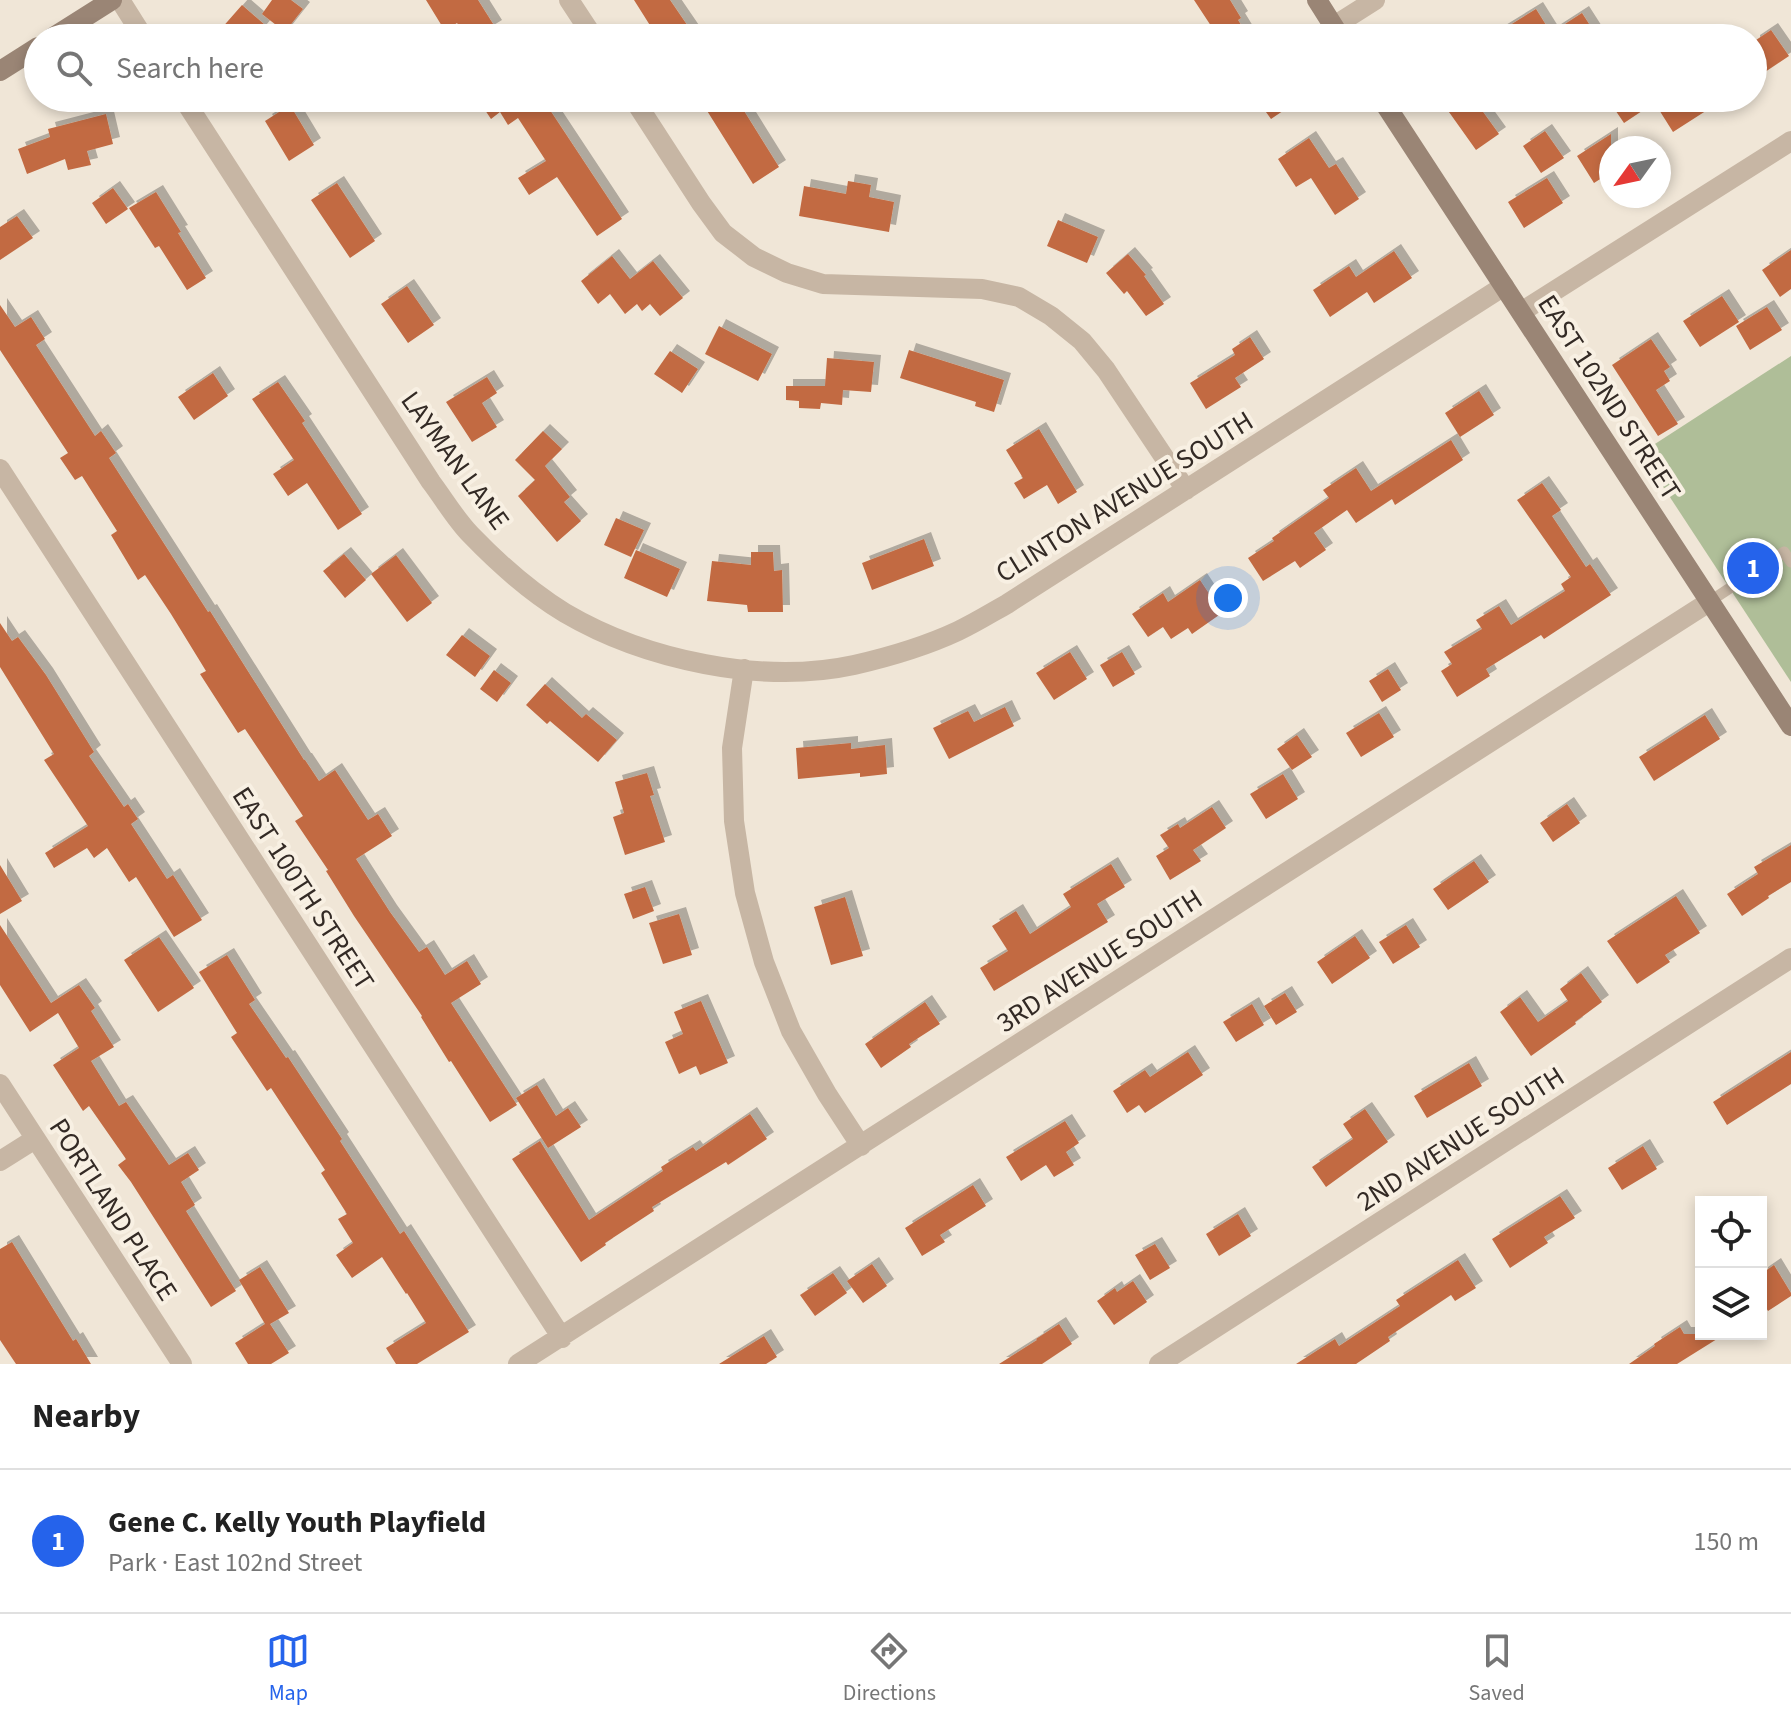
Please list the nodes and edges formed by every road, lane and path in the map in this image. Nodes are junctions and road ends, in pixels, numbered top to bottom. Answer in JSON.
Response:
{"nodes":[{"id":1,"x":112,"y":0,"type":"edge"},
{"id":2,"x":120,"y":0,"type":"edge"},
{"id":3,"x":569,"y":0,"type":"edge"},
{"id":4,"x":1317,"y":0,"type":"edge"},
{"id":5,"x":1375,"y":0,"type":"edge"},
{"id":6,"x":74,"y":24,"type":"edge"},
{"id":7,"x":135,"y":24,"type":"edge"},
{"id":8,"x":585,"y":24,"type":"edge"},
{"id":9,"x":1333,"y":24,"type":"edge"},
{"id":10,"x":1347,"y":24,"type":"edge"},
{"id":11,"x":24,"y":56,"type":"edge"},
{"id":12,"x":0,"y":71,"type":"edge"},
{"id":13,"x":192,"y":112,"type":"edge"},
{"id":14,"x":642,"y":112,"type":"edge"},
{"id":15,"x":1390,"y":112,"type":"edge"},
{"id":16,"x":1791,"y":141,"type":"edge"},
{"id":17,"x":1504,"y":286,"type":"junction"},
{"id":18,"x":1521,"y":312,"type":"junction"},
{"id":19,"x":0,"y":469,"type":"edge"},
{"id":20,"x":1186,"y":490,"type":"junction"},
{"id":21,"x":1791,"y":562,"type":"edge"},
{"id":22,"x":1709,"y":602,"type":"junction"},
{"id":23,"x":744,"y":669,"type":"junction"},
{"id":24,"x":1791,"y":726,"type":"edge"},
{"id":25,"x":1791,"y":958,"type":"edge"},
{"id":26,"x":0,"y":1084,"type":"edge"},
{"id":27,"x":35,"y":1139,"type":"junction"},
{"id":28,"x":861,"y":1146,"type":"junction"},
{"id":29,"x":0,"y":1161,"type":"edge"},
{"id":30,"x":562,"y":1338,"type":"junction"},
{"id":31,"x":182,"y":1364,"type":"edge"},
{"id":32,"x":518,"y":1364,"type":"edge"},
{"id":33,"x":1159,"y":1364,"type":"edge"}],
"edges":[{"from":1,"to":6,"type":"street"},
{"from":2,"to":7,"type":"street"},
{"from":3,"to":8,"type":"street"},
{"from":4,"to":9,"type":"street"},
{"from":5,"to":10,"type":"street"},
{"from":11,"to":12,"type":"street"},
{"from":13,"to":23,"type":"street","name":"LAYMAN LANE"},
{"from":14,"to":20,"type":"street"},
{"from":15,"to":17,"type":"street","name":"EAST 102ND STREET"},
{"from":16,"to":18,"type":"street"},
{"from":17,"to":18,"type":"street","name":"EAST 102ND STREET"},
{"from":17,"to":20,"type":"street","name":"CLINTON AVENUE SOUTH"},
{"from":18,"to":22,"type":"street","name":"EAST 102ND STREET"},
{"from":19,"to":30,"type":"street","name":"EAST 100TH STREET"},
{"from":20,"to":23,"type":"street","name":"CLINTON AVENUE SOUTH"},
{"from":21,"to":22,"type":"lane"},
{"from":22,"to":24,"type":"street","name":"EAST 102ND STREET"},
{"from":22,"to":28,"type":"street","name":"3RD AVENUE SOUTH"},
{"from":23,"to":28,"type":"street"},
{"from":25,"to":33,"type":"street","name":"2ND AVENUE SOUTH"},
{"from":26,"to":27,"type":"street","name":"PORTLAND PLACE"},
{"from":27,"to":29,"type":"street"},
{"from":27,"to":31,"type":"street","name":"PORTLAND PLACE"},
{"from":28,"to":30,"type":"street","name":"3RD AVENUE SOUTH"},
{"from":30,"to":32,"type":"street","name":"3RD AVENUE SOUTH"}]}
